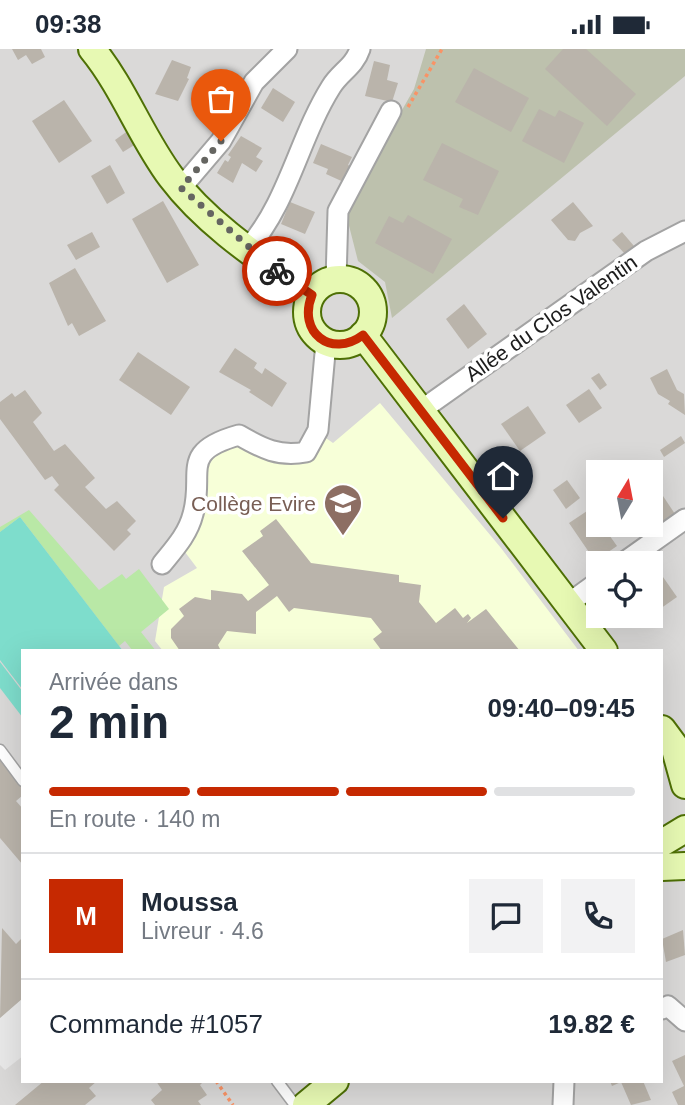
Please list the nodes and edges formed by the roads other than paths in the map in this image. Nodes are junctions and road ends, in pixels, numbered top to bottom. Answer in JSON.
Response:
{"nodes":[{"id":1,"x":92,"y":49,"type":"edge"},
{"id":2,"x":288,"y":49,"type":"edge"},
{"id":3,"x":360,"y":49,"type":"edge"},
{"id":4,"x":391,"y":111,"type":"dead end"},
{"id":5,"x":181,"y":188,"type":"junction"},
{"id":6,"x":685,"y":231,"type":"edge"},
{"id":7,"x":248,"y":248,"type":"junction"},
{"id":8,"x":336,"y":280,"type":"junction"},
{"id":9,"x":312,"y":295,"type":"junction"},
{"id":10,"x":363,"y":335,"type":"junction"},
{"id":11,"x":326,"y":342,"type":"junction"},
{"id":12,"x":420,"y":411,"type":"junction"},
{"id":13,"x":685,"y":519,"type":"edge"},
{"id":14,"x":641,"y":551,"type":"edge"},
{"id":15,"x":162,"y":564,"type":"dead end"},
{"id":16,"x":586,"y":591,"type":"edge"},
{"id":17,"x":569,"y":603,"type":"junction"},
{"id":18,"x":603,"y":649,"type":"edge"},
{"id":19,"x":674,"y":746,"type":"edge"},
{"id":20,"x":0,"y":750,"type":"edge"},
{"id":21,"x":21,"y":778,"type":"edge"},
{"id":22,"x":685,"y":785,"type":"edge"},
{"id":23,"x":685,"y":829,"type":"edge"},
{"id":24,"x":663,"y":842,"type":"edge"},
{"id":25,"x":685,"y":866,"type":"edge"},
{"id":26,"x":663,"y":867,"type":"edge"},
{"id":27,"x":663,"y":1008,"type":"edge"},
{"id":28,"x":685,"y":1021,"type":"edge"},
{"id":29,"x":283,"y":1083,"type":"edge"},
{"id":30,"x":564,"y":1083,"type":"edge"},
{"id":31,"x":316,"y":1094,"type":"edge"},
{"id":32,"x":563,"y":1105,"type":"edge"}],
"edges":[{"from":1,"to":5,"type":"street"},
{"from":2,"to":5,"type":"street"},
{"from":3,"to":7,"type":"street"},
{"from":4,"to":8,"type":"street"},
{"from":5,"to":7,"type":"street"},
{"from":6,"to":12,"type":"street","name":"Allée du Clos Valentin"},
{"from":7,"to":9,"type":"street"},
{"from":8,"to":9,"type":"street"},
{"from":8,"to":10,"type":"street"},
{"from":9,"to":11,"type":"street"},
{"from":10,"to":11,"type":"street"},
{"from":10,"to":12,"type":"street"},
{"from":11,"to":15,"type":"street"},
{"from":12,"to":17,"type":"street"},
{"from":13,"to":14,"type":"street"},
{"from":16,"to":17,"type":"street"},
{"from":17,"to":18,"type":"street"},
{"from":19,"to":22,"type":"street"},
{"from":20,"to":21,"type":"lane"},
{"from":23,"to":24,"type":"street"},
{"from":25,"to":26,"type":"street"},
{"from":27,"to":28,"type":"street"},
{"from":29,"to":31,"type":"lane"},
{"from":30,"to":32,"type":"street"}]}
